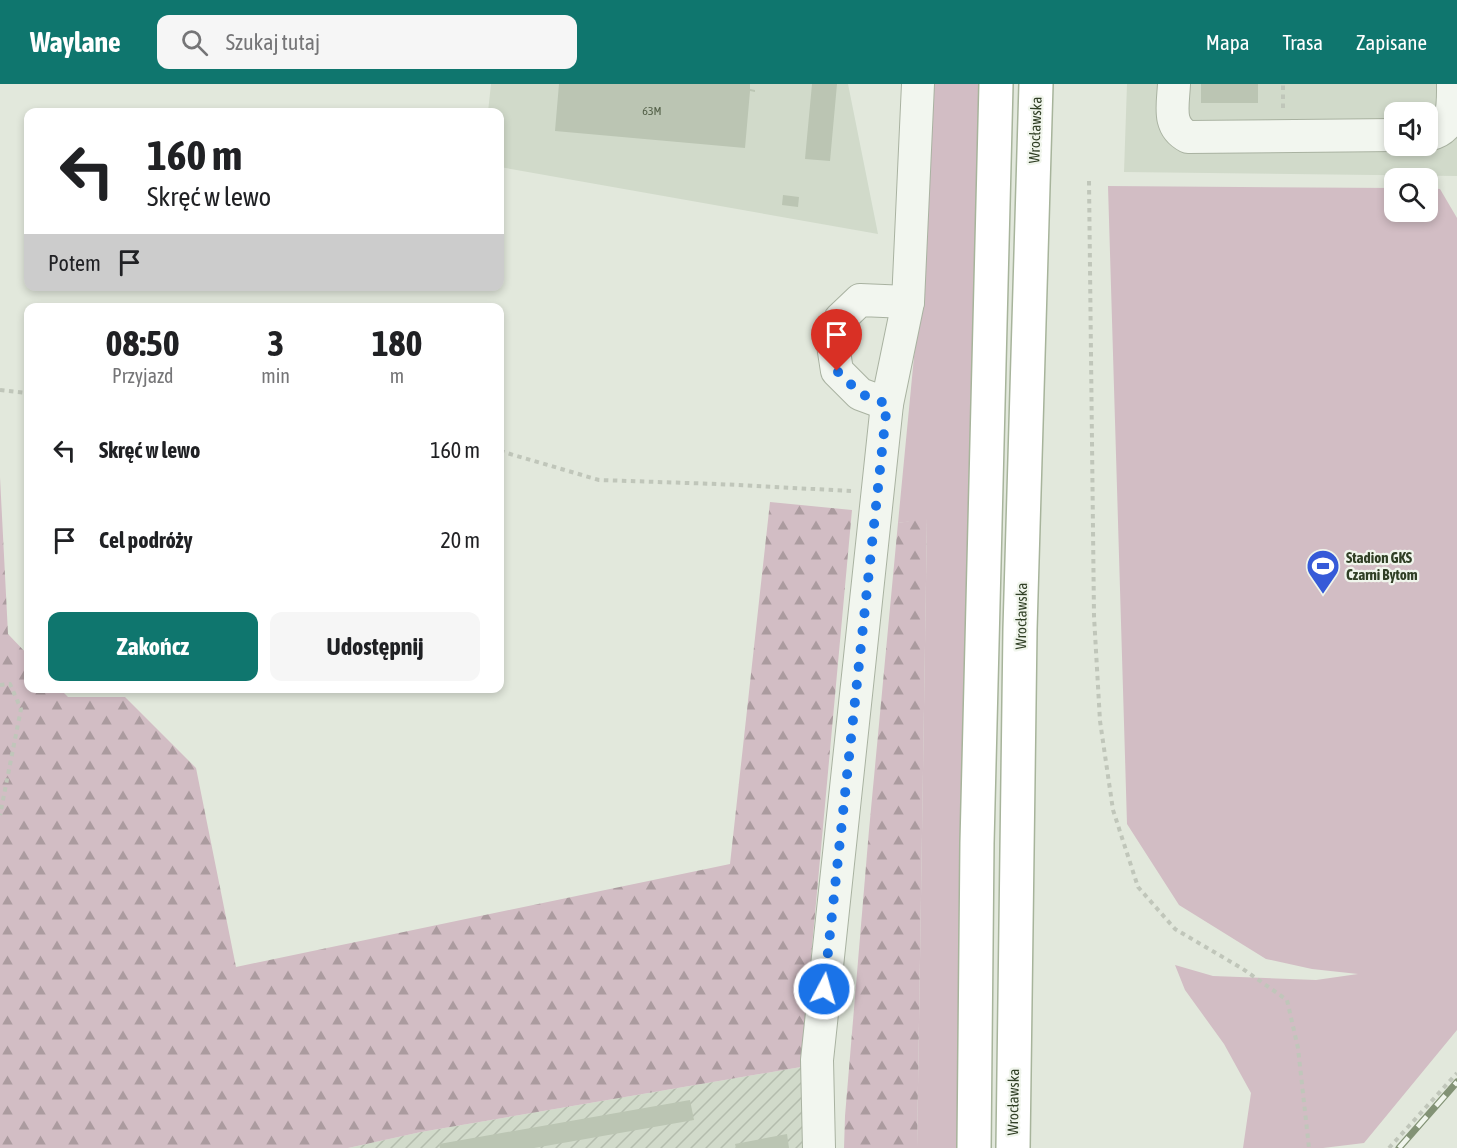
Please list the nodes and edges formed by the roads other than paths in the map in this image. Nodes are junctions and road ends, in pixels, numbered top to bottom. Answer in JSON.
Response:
{"nodes":[{"id":1,"x":918,"y":84,"type":"edge"},
{"id":2,"x":996,"y":84,"type":"edge"},
{"id":3,"x":1036,"y":84,"type":"edge"},
{"id":4,"x":1174,"y":84,"type":"edge"},
{"id":5,"x":1453,"y":84,"type":"edge"},
{"id":6,"x":1438,"y":131,"type":"edge"},
{"id":7,"x":1384,"y":135,"type":"edge"},
{"id":8,"x":908,"y":302,"type":"junction"},
{"id":9,"x":887,"y":404,"type":"junction"},
{"id":10,"x":819,"y":1148,"type":"edge"},
{"id":11,"x":974,"y":1148,"type":"edge"},
{"id":12,"x":1013,"y":1148,"type":"edge"}],
"edges":[{"from":1,"to":8,"type":"lane"},
{"from":2,"to":11,"type":"main road"},
{"from":3,"to":12,"type":"main road","name":"Wrocławska"},
{"from":4,"to":7,"type":"lane"},
{"from":5,"to":6,"type":"lane"},
{"from":8,"to":9,"type":"lane"},
{"from":8,"to":9,"type":"lane"},
{"from":9,"to":10,"type":"lane"}]}
